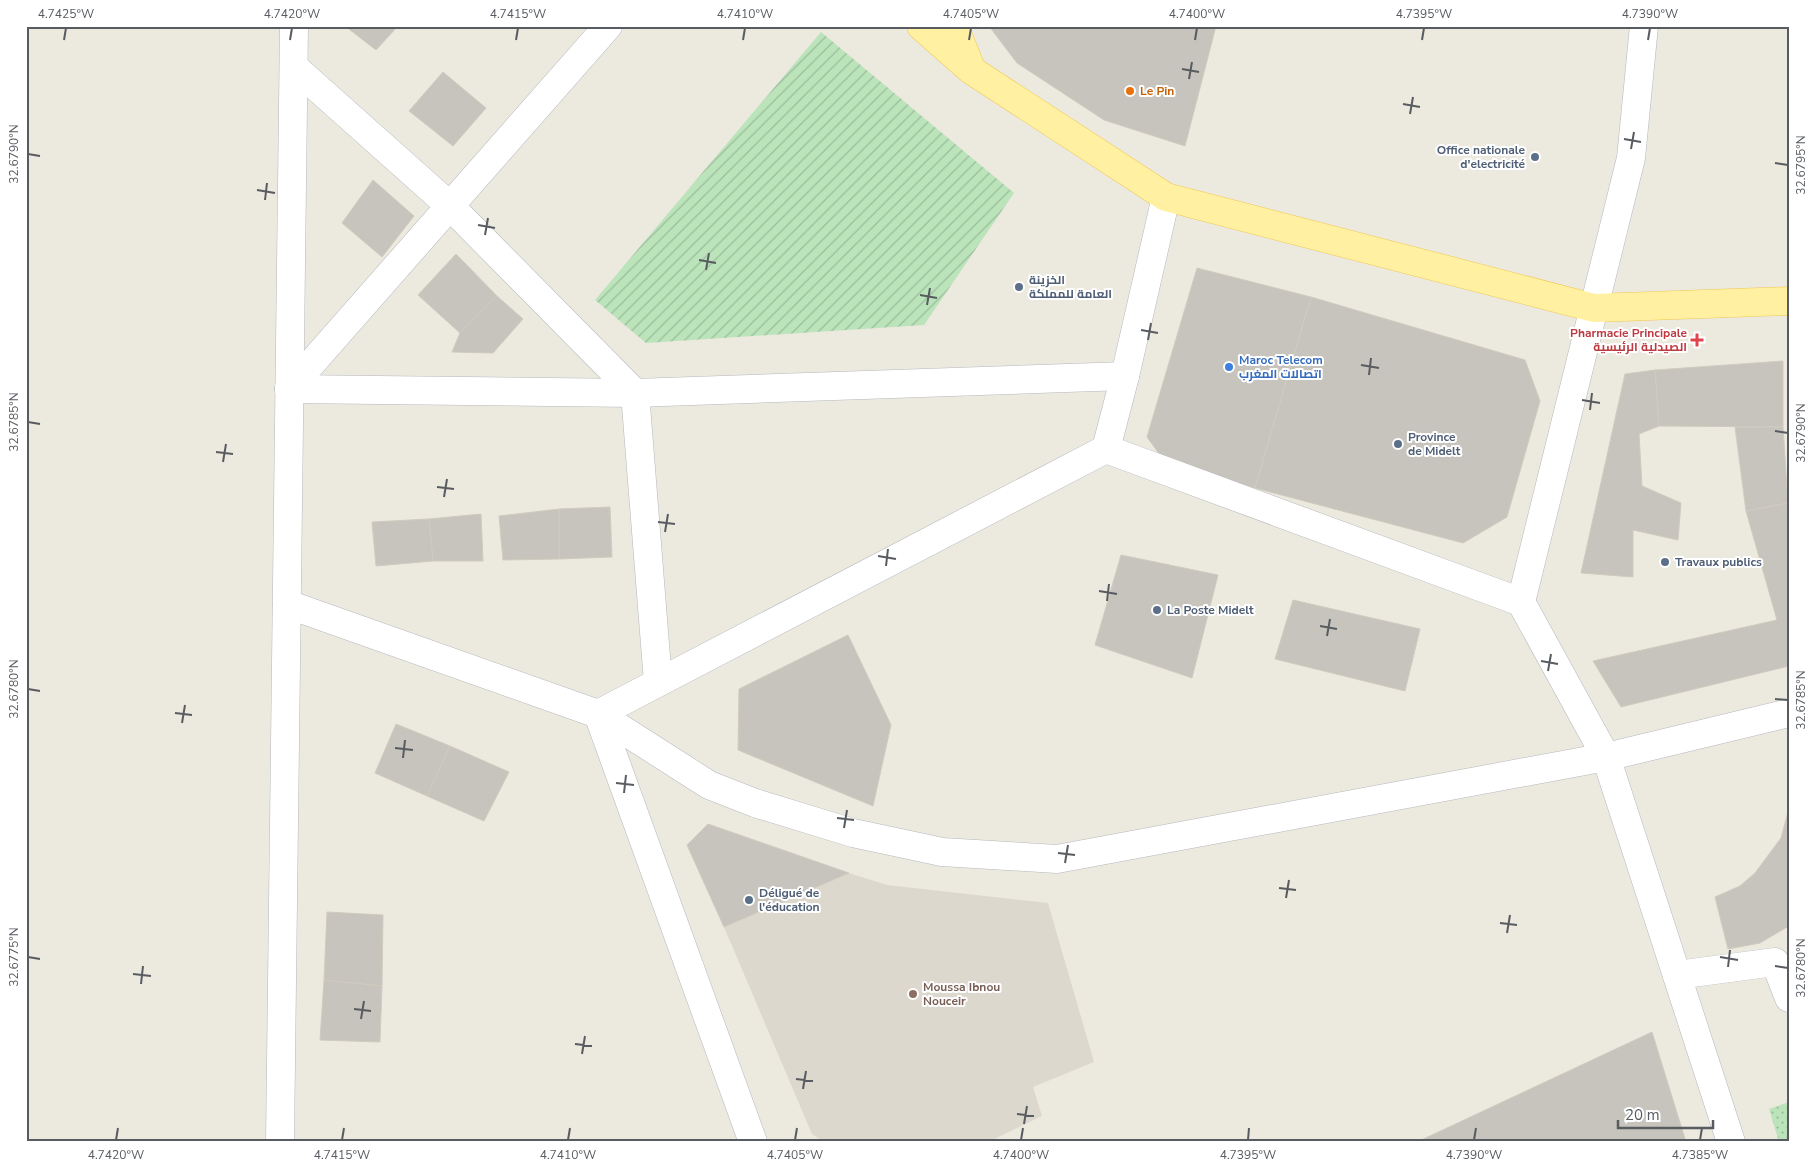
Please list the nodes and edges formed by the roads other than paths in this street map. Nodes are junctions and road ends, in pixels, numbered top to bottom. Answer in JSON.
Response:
{"nodes":[{"id":1,"x":294,"y":26,"type":"edge"},
{"id":2,"x":921,"y":26,"type":"edge"},
{"id":3,"x":954,"y":26,"type":"edge"},
{"id":4,"x":1644,"y":26,"type":"edge"},
{"id":5,"x":603,"y":28,"type":"edge"},
{"id":6,"x":294,"y":67,"type":"junction"},
{"id":7,"x":971,"y":70,"type":"junction"},
{"id":8,"x":1166,"y":197,"type":"junction"},
{"id":9,"x":450,"y":206,"type":"junction"},
{"id":10,"x":1789,"y":301,"type":"edge"},
{"id":11,"x":1594,"y":308,"type":"junction"},
{"id":12,"x":1125,"y":376,"type":"junction"},
{"id":13,"x":290,"y":389,"type":"junction"},
{"id":14,"x":635,"y":393,"type":"junction"},
{"id":15,"x":1106,"y":449,"type":"junction"},
{"id":16,"x":1521,"y":602,"type":"junction"},
{"id":17,"x":287,"y":604,"type":"junction"},
{"id":18,"x":658,"y":682,"type":"junction"},
{"id":19,"x":598,"y":714,"type":"junction"},
{"id":20,"x":1789,"y":714,"type":"edge"},
{"id":21,"x":1606,"y":757,"type":"junction"},
{"id":22,"x":1677,"y":975,"type":"junction"},
{"id":23,"x":1789,"y":998,"type":"edge"},
{"id":24,"x":280,"y":1142,"type":"edge"},
{"id":25,"x":753,"y":1142,"type":"edge"},
{"id":26,"x":1731,"y":1142,"type":"edge"}],
"edges":[{"from":1,"to":6,"type":"street"},
{"from":2,"to":7,"type":"main road"},
{"from":3,"to":7,"type":"main road"},
{"from":4,"to":11,"type":"street"},
{"from":5,"to":9,"type":"street"},
{"from":6,"to":9,"type":"street"},
{"from":6,"to":13,"type":"street"},
{"from":7,"to":8,"type":"main road"},
{"from":8,"to":11,"type":"main road"},
{"from":8,"to":12,"type":"street"},
{"from":9,"to":13,"type":"street"},
{"from":9,"to":14,"type":"street"},
{"from":10,"to":11,"type":"main road"},
{"from":11,"to":16,"type":"street"},
{"from":12,"to":14,"type":"street"},
{"from":12,"to":15,"type":"street"},
{"from":13,"to":14,"type":"street"},
{"from":13,"to":17,"type":"street"},
{"from":14,"to":18,"type":"street"},
{"from":15,"to":16,"type":"street"},
{"from":15,"to":18,"type":"street"},
{"from":16,"to":21,"type":"street"},
{"from":17,"to":19,"type":"street"},
{"from":17,"to":24,"type":"street"},
{"from":18,"to":19,"type":"street"},
{"from":19,"to":21,"type":"street"},
{"from":19,"to":25,"type":"street"},
{"from":20,"to":21,"type":"street"},
{"from":21,"to":22,"type":"street"},
{"from":22,"to":23,"type":"street"},
{"from":22,"to":26,"type":"street"}]}
